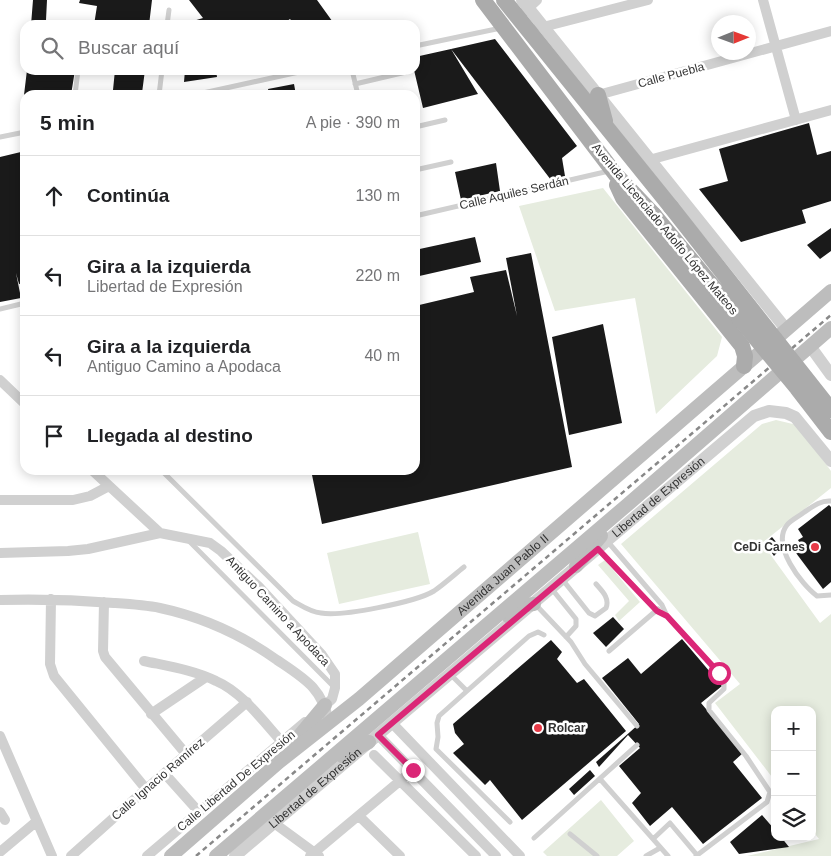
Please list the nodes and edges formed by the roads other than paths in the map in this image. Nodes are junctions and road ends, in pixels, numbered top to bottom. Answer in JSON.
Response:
{"nodes":[{"id":1,"x":483,"y":0,"type":"edge"},
{"id":2,"x":504,"y":0,"type":"edge"},
{"id":3,"x":648,"y":0,"type":"edge"},
{"id":4,"x":763,"y":0,"type":"edge"},
{"id":5,"x":526,"y":7,"type":"edge"},
{"id":6,"x":169,"y":10,"type":"dead end"},
{"id":7,"x":168,"y":20,"type":"edge"},
{"id":8,"x":504,"y":27,"type":"junction"},
{"id":9,"x":543,"y":27,"type":"junction"},
{"id":10,"x":831,"y":32,"type":"edge"},
{"id":11,"x":420,"y":45,"type":"edge"},
{"id":12,"x":776,"y":46,"type":"junction"},
{"id":13,"x":77,"y":75,"type":"edge"},
{"id":14,"x":161,"y":75,"type":"edge"},
{"id":15,"x":286,"y":75,"type":"edge"},
{"id":16,"x":353,"y":75,"type":"edge"},
{"id":17,"x":393,"y":75,"type":"edge"},
{"id":18,"x":355,"y":84,"type":"junction"},
{"id":19,"x":76,"y":90,"type":"edge"},
{"id":20,"x":160,"y":90,"type":"edge"},
{"id":21,"x":219,"y":90,"type":"edge"},
{"id":22,"x":357,"y":90,"type":"edge"},
{"id":23,"x":598,"y":95,"type":"junction"},
{"id":24,"x":831,"y":110,"type":"edge"},
{"id":25,"x":445,"y":120,"type":"dead end"},
{"id":26,"x":796,"y":120,"type":"junction"},
{"id":27,"x":420,"y":126,"type":"edge"},
{"id":28,"x":606,"y":126,"type":"junction"},
{"id":29,"x":20,"y":133,"type":"edge"},
{"id":30,"x":0,"y":137,"type":"edge"},
{"id":31,"x":649,"y":160,"type":"junction"},
{"id":32,"x":450,"y":162,"type":"dead end"},
{"id":33,"x":420,"y":169,"type":"edge"},
{"id":34,"x":614,"y":172,"type":"junction"},
{"id":35,"x":420,"y":215,"type":"edge"},
{"id":36,"x":831,"y":291,"type":"edge"},
{"id":37,"x":20,"y":304,"type":"edge"},
{"id":38,"x":0,"y":309,"type":"edge"},
{"id":39,"x":772,"y":311,"type":"junction"},
{"id":40,"x":831,"y":328,"type":"edge"},
{"id":41,"x":786,"y":329,"type":"junction"},
{"id":42,"x":736,"y":338,"type":"junction"},
{"id":43,"x":810,"y":346,"type":"junction"},
{"id":44,"x":744,"y":366,"type":"junction"},
{"id":45,"x":831,"y":375,"type":"edge"},
{"id":46,"x":0,"y":380,"type":"edge"},
{"id":47,"x":20,"y":399,"type":"edge"},
{"id":48,"x":831,"y":410,"type":"edge"},
{"id":49,"x":831,"y":432,"type":"edge"},
{"id":50,"x":831,"y":461,"type":"edge"},
{"id":51,"x":97,"y":475,"type":"edge"},
{"id":52,"x":166,"y":475,"type":"edge"},
{"id":53,"x":109,"y":486,"type":"junction"},
{"id":54,"x":0,"y":500,"type":"edge"},
{"id":55,"x":831,"y":500,"type":"edge"},
{"id":56,"x":626,"y":506,"type":"junction"},
{"id":57,"x":160,"y":533,"type":"junction"},
{"id":58,"x":186,"y":538,"type":"junction"},
{"id":59,"x":602,"y":545,"type":"junction"},
{"id":60,"x":0,"y":553,"type":"edge"},
{"id":61,"x":576,"y":566,"type":"junction"},
{"id":62,"x":464,"y":567,"type":"dead end"},
{"id":63,"x":561,"y":579,"type":"junction"},
{"id":64,"x":596,"y":584,"type":"dead end"},
{"id":65,"x":551,"y":588,"type":"junction"},
{"id":66,"x":831,"y":595,"type":"edge"},
{"id":67,"x":51,"y":599,"type":"junction"},
{"id":68,"x":0,"y":600,"type":"edge"},
{"id":69,"x":104,"y":602,"type":"junction"},
{"id":70,"x":534,"y":604,"type":"junction"},
{"id":71,"x":662,"y":605,"type":"junction"},
{"id":72,"x":657,"y":611,"type":"junction"},
{"id":73,"x":667,"y":616,"type":"junction"},
{"id":74,"x":544,"y":635,"type":"dead end"},
{"id":75,"x":566,"y":637,"type":"junction"},
{"id":76,"x":456,"y":651,"type":"junction"},
{"id":77,"x":609,"y":651,"type":"dead end"},
{"id":78,"x":144,"y":661,"type":"dead end"},
{"id":79,"x":450,"y":674,"type":"junction"},
{"id":80,"x":206,"y":677,"type":"junction"},
{"id":81,"x":335,"y":688,"type":"junction"},
{"id":82,"x":467,"y":691,"type":"junction"},
{"id":83,"x":247,"y":702,"type":"junction"},
{"id":84,"x":325,"y":705,"type":"junction"},
{"id":85,"x":151,"y":714,"type":"junction"},
{"id":86,"x":329,"y":722,"type":"junction"},
{"id":87,"x":392,"y":723,"type":"junction"},
{"id":88,"x":637,"y":726,"type":"dead end"},
{"id":89,"x":0,"y":736,"type":"edge"},
{"id":90,"x":373,"y":739,"type":"junction"},
{"id":91,"x":282,"y":742,"type":"junction"},
{"id":92,"x":637,"y":745,"type":"dead end"},
{"id":93,"x":3,"y":751,"type":"edge"},
{"id":94,"x":186,"y":754,"type":"junction"},
{"id":95,"x":374,"y":755,"type":"dead end"},
{"id":96,"x":279,"y":762,"type":"junction"},
{"id":97,"x":323,"y":765,"type":"junction"},
{"id":98,"x":413,"y":770,"type":"junction"},
{"id":99,"x":165,"y":774,"type":"junction"},
{"id":100,"x":600,"y":779,"type":"junction"},
{"id":101,"x":400,"y":781,"type":"junction"},
{"id":102,"x":146,"y":789,"type":"junction"},
{"id":103,"x":199,"y":812,"type":"junction"},
{"id":104,"x":359,"y":816,"type":"junction"},
{"id":105,"x":37,"y":822,"type":"junction"},
{"id":106,"x":510,"y":822,"type":"dead end"},
{"id":107,"x":274,"y":823,"type":"junction"},
{"id":108,"x":570,"y":834,"type":"dead end"},
{"id":109,"x":534,"y":838,"type":"dead end"},
{"id":110,"x":652,"y":839,"type":"junction"},
{"id":111,"x":660,"y":848,"type":"junction"},
{"id":112,"x":0,"y":852,"type":"edge"},
{"id":113,"x":315,"y":855,"type":"edge"},
{"id":114,"x":52,"y":856,"type":"edge"},
{"id":115,"x":71,"y":856,"type":"edge"},
{"id":116,"x":147,"y":856,"type":"edge"},
{"id":117,"x":171,"y":856,"type":"edge"},
{"id":118,"x":216,"y":856,"type":"edge"},
{"id":119,"x":236,"y":856,"type":"edge"},
{"id":120,"x":400,"y":856,"type":"edge"},
{"id":121,"x":476,"y":856,"type":"edge"},
{"id":122,"x":496,"y":856,"type":"edge"},
{"id":123,"x":520,"y":856,"type":"edge"},
{"id":124,"x":597,"y":856,"type":"edge"},
{"id":125,"x":646,"y":856,"type":"edge"},
{"id":126,"x":668,"y":856,"type":"edge"},
{"id":127,"x":697,"y":856,"type":"edge"}],
"edges":[{"from":1,"to":8,"type":"main road","name":"Avenida Licenciado Adolfo López Mateos"},
{"from":2,"to":5,"type":"main road","name":"Avenida Licenciado Adolfo López Mateos"},
{"from":3,"to":9,"type":"street"},
{"from":4,"to":12,"type":"street"},
{"from":5,"to":9,"type":"street"},
{"from":5,"to":28,"type":"main road","name":"Avenida Licenciado Adolfo López Mateos"},
{"from":6,"to":7,"type":"lane"},
{"from":8,"to":11,"type":"lane"},
{"from":8,"to":34,"type":"main road","name":"Avenida Licenciado Adolfo López Mateos"},
{"from":9,"to":23,"type":"street"},
{"from":10,"to":12,"type":"street","name":"Calle Puebla"},
{"from":12,"to":23,"type":"street","name":"Calle Puebla"},
{"from":12,"to":26,"type":"street"},
{"from":13,"to":19,"type":"lane"},
{"from":14,"to":20,"type":"lane"},
{"from":15,"to":21,"type":"lane"},
{"from":16,"to":18,"type":"lane"},
{"from":17,"to":18,"type":"lane"},
{"from":18,"to":22,"type":"lane"},
{"from":23,"to":28,"type":"main road"},
{"from":23,"to":31,"type":"street"},
{"from":24,"to":26,"type":"street"},
{"from":25,"to":27,"type":"lane"},
{"from":26,"to":31,"type":"street"},
{"from":28,"to":48,"type":"main road","name":"Avenida Licenciado Adolfo López Mateos","bridge":true},
{"from":29,"to":30,"type":"lane"},
{"from":31,"to":39,"type":"street"},
{"from":32,"to":33,"type":"lane"},
{"from":34,"to":35,"type":"lane","name":"Calle Aquiles Serdán"},
{"from":34,"to":42,"type":"main road"},
{"from":34,"to":49,"type":"main road","name":"Avenida Licenciado Adolfo López Mateos","bridge":true},
{"from":36,"to":41,"type":"main road","name":"Avenida Juan Pablo II"},
{"from":37,"to":38,"type":"lane"},
{"from":39,"to":41,"type":"street"},
{"from":39,"to":42,"type":"street"},
{"from":40,"to":43,"type":"main road"},
{"from":41,"to":44,"type":"main road","name":"Avenida Juan Pablo II"},
{"from":42,"to":44,"type":"main road"},
{"from":43,"to":45,"type":"street"},
{"from":43,"to":56,"type":"main road"},
{"from":44,"to":86,"type":"main road","name":"Avenida Juan Pablo II"},
{"from":46,"to":47,"type":"street"},
{"from":50,"to":59,"type":"street","name":"Libertad de Expresión"},
{"from":51,"to":53,"type":"street"},
{"from":52,"to":62,"type":"lane"},
{"from":53,"to":54,"type":"street"},
{"from":53,"to":57,"type":"street"},
{"from":55,"to":66,"type":"lane"},
{"from":56,"to":61,"type":"main road"},
{"from":56,"to":76,"type":"main road"},
{"from":57,"to":58,"type":"street","name":"Antiguo Camino a Apodaca"},
{"from":57,"to":60,"type":"street"},
{"from":58,"to":81,"type":"lane"},
{"from":58,"to":81,"type":"street","name":"Antiguo Camino a Apodaca"},
{"from":59,"to":61,"type":"street","name":"Libertad de Expresión"},
{"from":59,"to":71,"type":"lane"},
{"from":59,"to":72,"type":"lane"},
{"from":61,"to":63,"type":"street","name":"Libertad de Expresión"},
{"from":63,"to":64,"type":"lane"},
{"from":63,"to":65,"type":"street","name":"Libertad de Expresión"},
{"from":65,"to":70,"type":"street","name":"Libertad de Expresión"},
{"from":65,"to":75,"type":"lane"},
{"from":67,"to":68,"type":"street"},
{"from":67,"to":69,"type":"street"},
{"from":67,"to":102,"type":"street"},
{"from":69,"to":84,"type":"street"},
{"from":69,"to":85,"type":"street"},
{"from":70,"to":75,"type":"lane"},
{"from":70,"to":76,"type":"main road"},
{"from":70,"to":79,"type":"street","name":"Libertad de Expresión"},
{"from":71,"to":72,"type":"lane"},
{"from":71,"to":73,"type":"lane"},
{"from":72,"to":73,"type":"lane"},
{"from":72,"to":77,"type":"lane"},
{"from":73,"to":127,"type":"lane"},
{"from":74,"to":82,"type":"lane"},
{"from":75,"to":88,"type":"lane"},
{"from":76,"to":97,"type":"main road"},
{"from":78,"to":80,"type":"street"},
{"from":79,"to":82,"type":"lane"},
{"from":79,"to":87,"type":"street","name":"Libertad de Expresión"},
{"from":80,"to":83,"type":"street"},
{"from":80,"to":85,"type":"street"},
{"from":81,"to":84,"type":"street"},
{"from":82,"to":106,"type":"lane"},
{"from":83,"to":91,"type":"street"},
{"from":83,"to":94,"type":"street","name":"Calle Ignacio Ramírez"},
{"from":84,"to":86,"type":"street"},
{"from":84,"to":91,"type":"street","name":"Calle Libertad De Expresión"},
{"from":84,"to":96,"type":"main road"},
{"from":85,"to":94,"type":"street"},
{"from":86,"to":96,"type":"main road","name":"Avenida Juan Pablo II"},
{"from":87,"to":90,"type":"street","name":"Libertad de Expresión"},
{"from":87,"to":123,"type":"street"},
{"from":89,"to":93,"type":"street"},
{"from":90,"to":97,"type":"main road"},
{"from":90,"to":98,"type":"street"},
{"from":90,"to":107,"type":"street","name":"Libertad de Expresión"},
{"from":91,"to":103,"type":"street","name":"Calle Libertad De Expresión"},
{"from":92,"to":100,"type":"lane"},
{"from":93,"to":105,"type":"street"},
{"from":94,"to":99,"type":"street","name":"Calle Ignacio Ramírez"},
{"from":95,"to":101,"type":"street"},
{"from":96,"to":117,"type":"main road","name":"Avenida Juan Pablo II"},
{"from":97,"to":118,"type":"main road"},
{"from":98,"to":101,"type":"street"},
{"from":98,"to":122,"type":"street"},
{"from":99,"to":102,"type":"street","name":"Calle Ignacio Ramírez"},
{"from":99,"to":103,"type":"street"},
{"from":100,"to":109,"type":"lane"},
{"from":100,"to":110,"type":"lane"},
{"from":101,"to":104,"type":"street"},
{"from":101,"to":121,"type":"street"},
{"from":102,"to":115,"type":"street","name":"Calle Ignacio Ramírez"},
{"from":103,"to":116,"type":"street","name":"Calle Libertad De Expresión"},
{"from":104,"to":113,"type":"street"},
{"from":104,"to":120,"type":"street"},
{"from":105,"to":112,"type":"street"},
{"from":105,"to":114,"type":"street"},
{"from":107,"to":113,"type":"street"},
{"from":107,"to":119,"type":"street","name":"Libertad de Expresión"},
{"from":108,"to":124,"type":"lane"},
{"from":110,"to":111,"type":"lane"},
{"from":110,"to":127,"type":"lane"},
{"from":111,"to":125,"type":"lane"},
{"from":111,"to":126,"type":"lane"}]}
